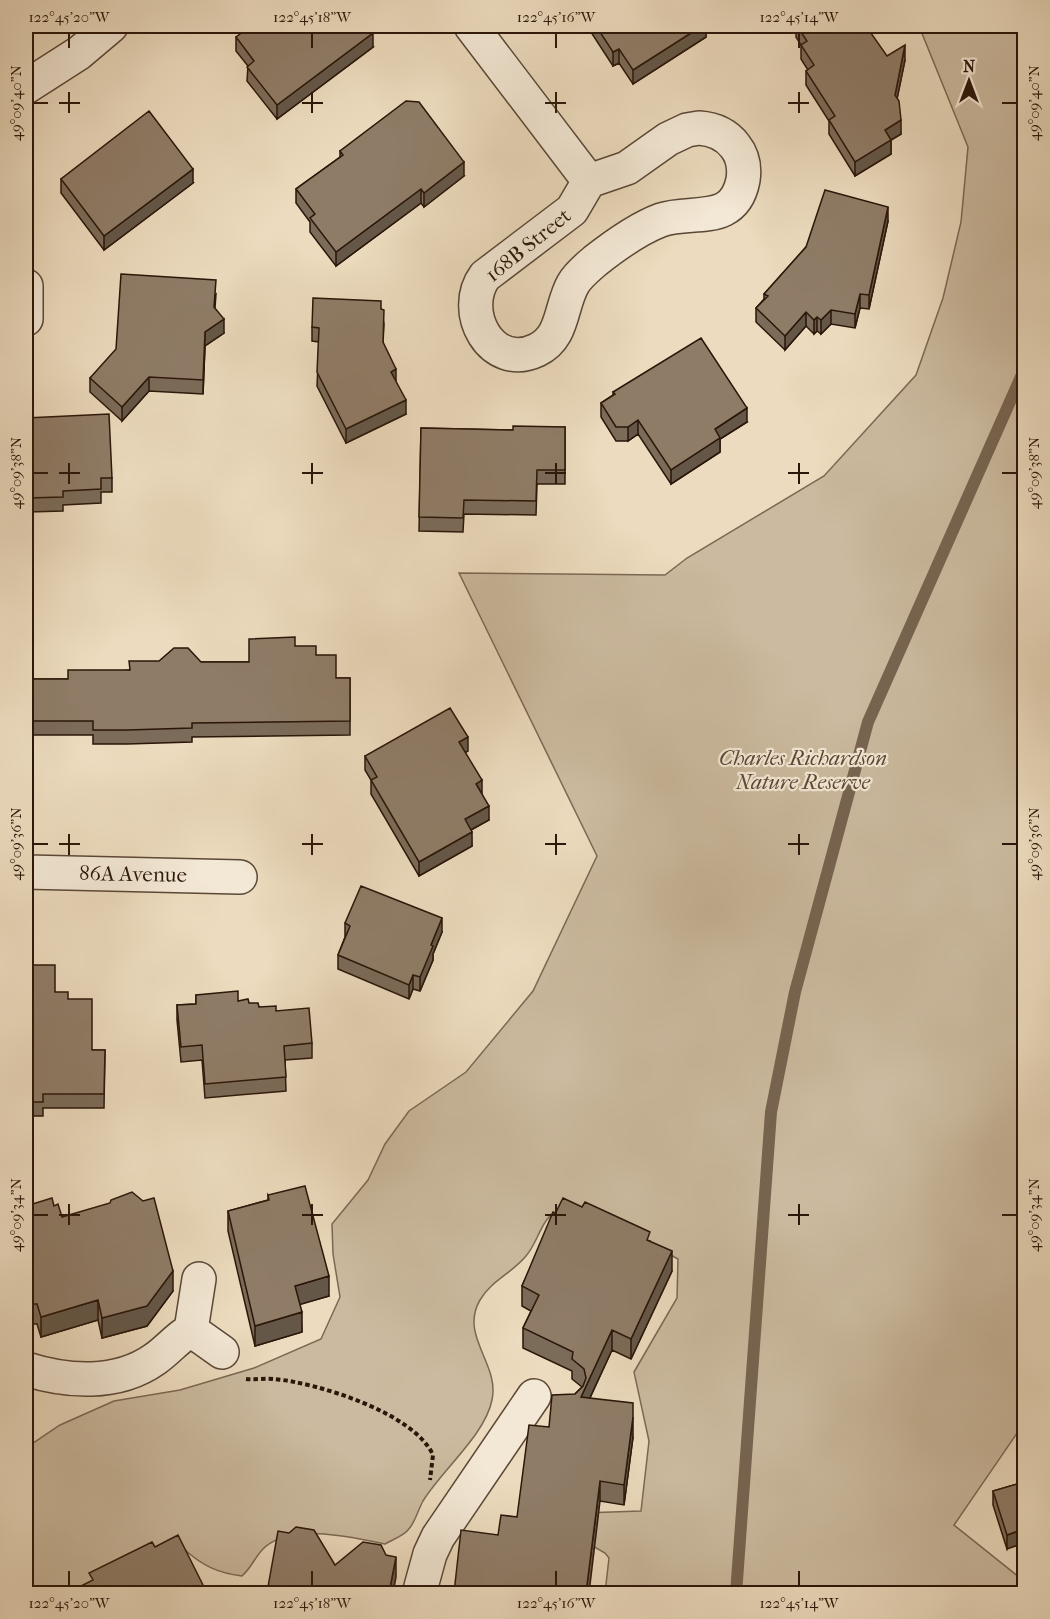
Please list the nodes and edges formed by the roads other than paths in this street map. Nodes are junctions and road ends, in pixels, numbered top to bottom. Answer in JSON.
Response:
{"nodes":[{"id":1,"x":111,"y":26,"type":"edge"},
{"id":2,"x":471,"y":26,"type":"edge"},
{"id":3,"x":26,"y":87,"type":"edge"},
{"id":4,"x":589,"y":182,"type":"junction"},
{"id":5,"x":26,"y":285,"type":"edge"},
{"id":6,"x":26,"y":319,"type":"edge"},
{"id":7,"x":26,"y":872,"type":"edge"},
{"id":8,"x":240,"y":877,"type":"dead end"},
{"id":9,"x":199,"y":1279,"type":"dead end"},
{"id":10,"x":191,"y":1330,"type":"junction"},
{"id":11,"x":222,"y":1352,"type":"dead end"},
{"id":12,"x":26,"y":1369,"type":"edge"},
{"id":13,"x":567,"y":1397,"type":"edge"},
{"id":14,"x":419,"y":1593,"type":"edge"}],
"edges":[{"from":1,"to":3,"type":"street"},
{"from":2,"to":4,"type":"street"},
{"from":4,"to":4,"type":"street","name":"168B Street"},
{"from":5,"to":6,"type":"street"},
{"from":7,"to":8,"type":"street","name":"86A Avenue"},
{"from":9,"to":10,"type":"street"},
{"from":10,"to":11,"type":"street"},
{"from":10,"to":12,"type":"street"},
{"from":13,"to":14,"type":"street"}]}
